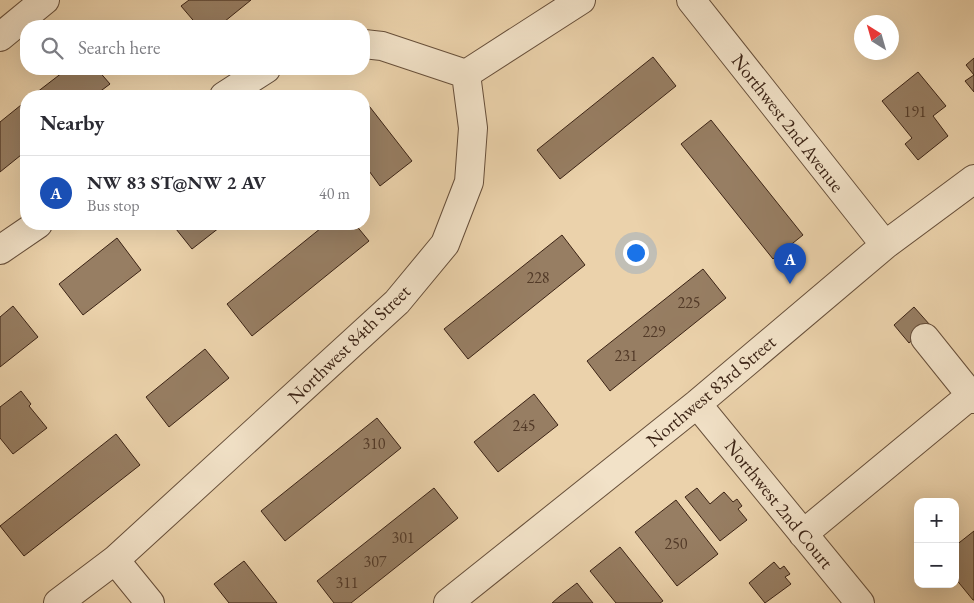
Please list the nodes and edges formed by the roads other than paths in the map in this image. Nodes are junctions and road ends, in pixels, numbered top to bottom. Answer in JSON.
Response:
{"nodes":[{"id":1,"x":45,"y":0,"type":"edge"},
{"id":2,"x":581,"y":0,"type":"edge"},
{"id":3,"x":691,"y":0,"type":"edge"},
{"id":4,"x":21,"y":20,"type":"edge"},
{"id":5,"x":20,"y":21,"type":"edge"},
{"id":6,"x":0,"y":37,"type":"edge"},
{"id":7,"x":370,"y":45,"type":"edge"},
{"id":8,"x":466,"y":74,"type":"junction"},
{"id":9,"x":257,"y":75,"type":"edge"},
{"id":10,"x":233,"y":90,"type":"edge"},
{"id":11,"x":974,"y":179,"type":"edge"},
{"id":12,"x":29,"y":230,"type":"edge"},
{"id":13,"x":885,"y":246,"type":"junction"},
{"id":14,"x":0,"y":250,"type":"edge"},
{"id":15,"x":925,"y":338,"type":"dead end"},
{"id":16,"x":972,"y":397,"type":"edge"},
{"id":17,"x":697,"y":404,"type":"junction"},
{"id":18,"x":803,"y":534,"type":"junction"},
{"id":19,"x":115,"y":560,"type":"junction"},
{"id":20,"x":58,"y":603,"type":"edge"},
{"id":21,"x":150,"y":603,"type":"edge"},
{"id":22,"x":448,"y":603,"type":"edge"},
{"id":23,"x":860,"y":603,"type":"edge"}],
"edges":[{"from":1,"to":4,"type":"street"},
{"from":2,"to":8,"type":"street"},
{"from":3,"to":13,"type":"street","name":"Northwest 2nd Avenue"},
{"from":5,"to":6,"type":"street"},
{"from":7,"to":8,"type":"street"},
{"from":8,"to":19,"type":"street","name":"Northwest 84th Street"},
{"from":9,"to":10,"type":"street"},
{"from":11,"to":13,"type":"street","name":"Northwest 83rd Street"},
{"from":12,"to":14,"type":"street"},
{"from":13,"to":17,"type":"street","name":"Northwest 83rd Street"},
{"from":15,"to":16,"type":"street"},
{"from":16,"to":18,"type":"street"},
{"from":17,"to":18,"type":"street","name":"Northwest 2nd Court"},
{"from":17,"to":22,"type":"street","name":"Northwest 83rd Street"},
{"from":18,"to":23,"type":"street","name":"Northwest 2nd Court"},
{"from":19,"to":20,"type":"street","name":"Northwest 84th Street"},
{"from":19,"to":21,"type":"street"}]}
